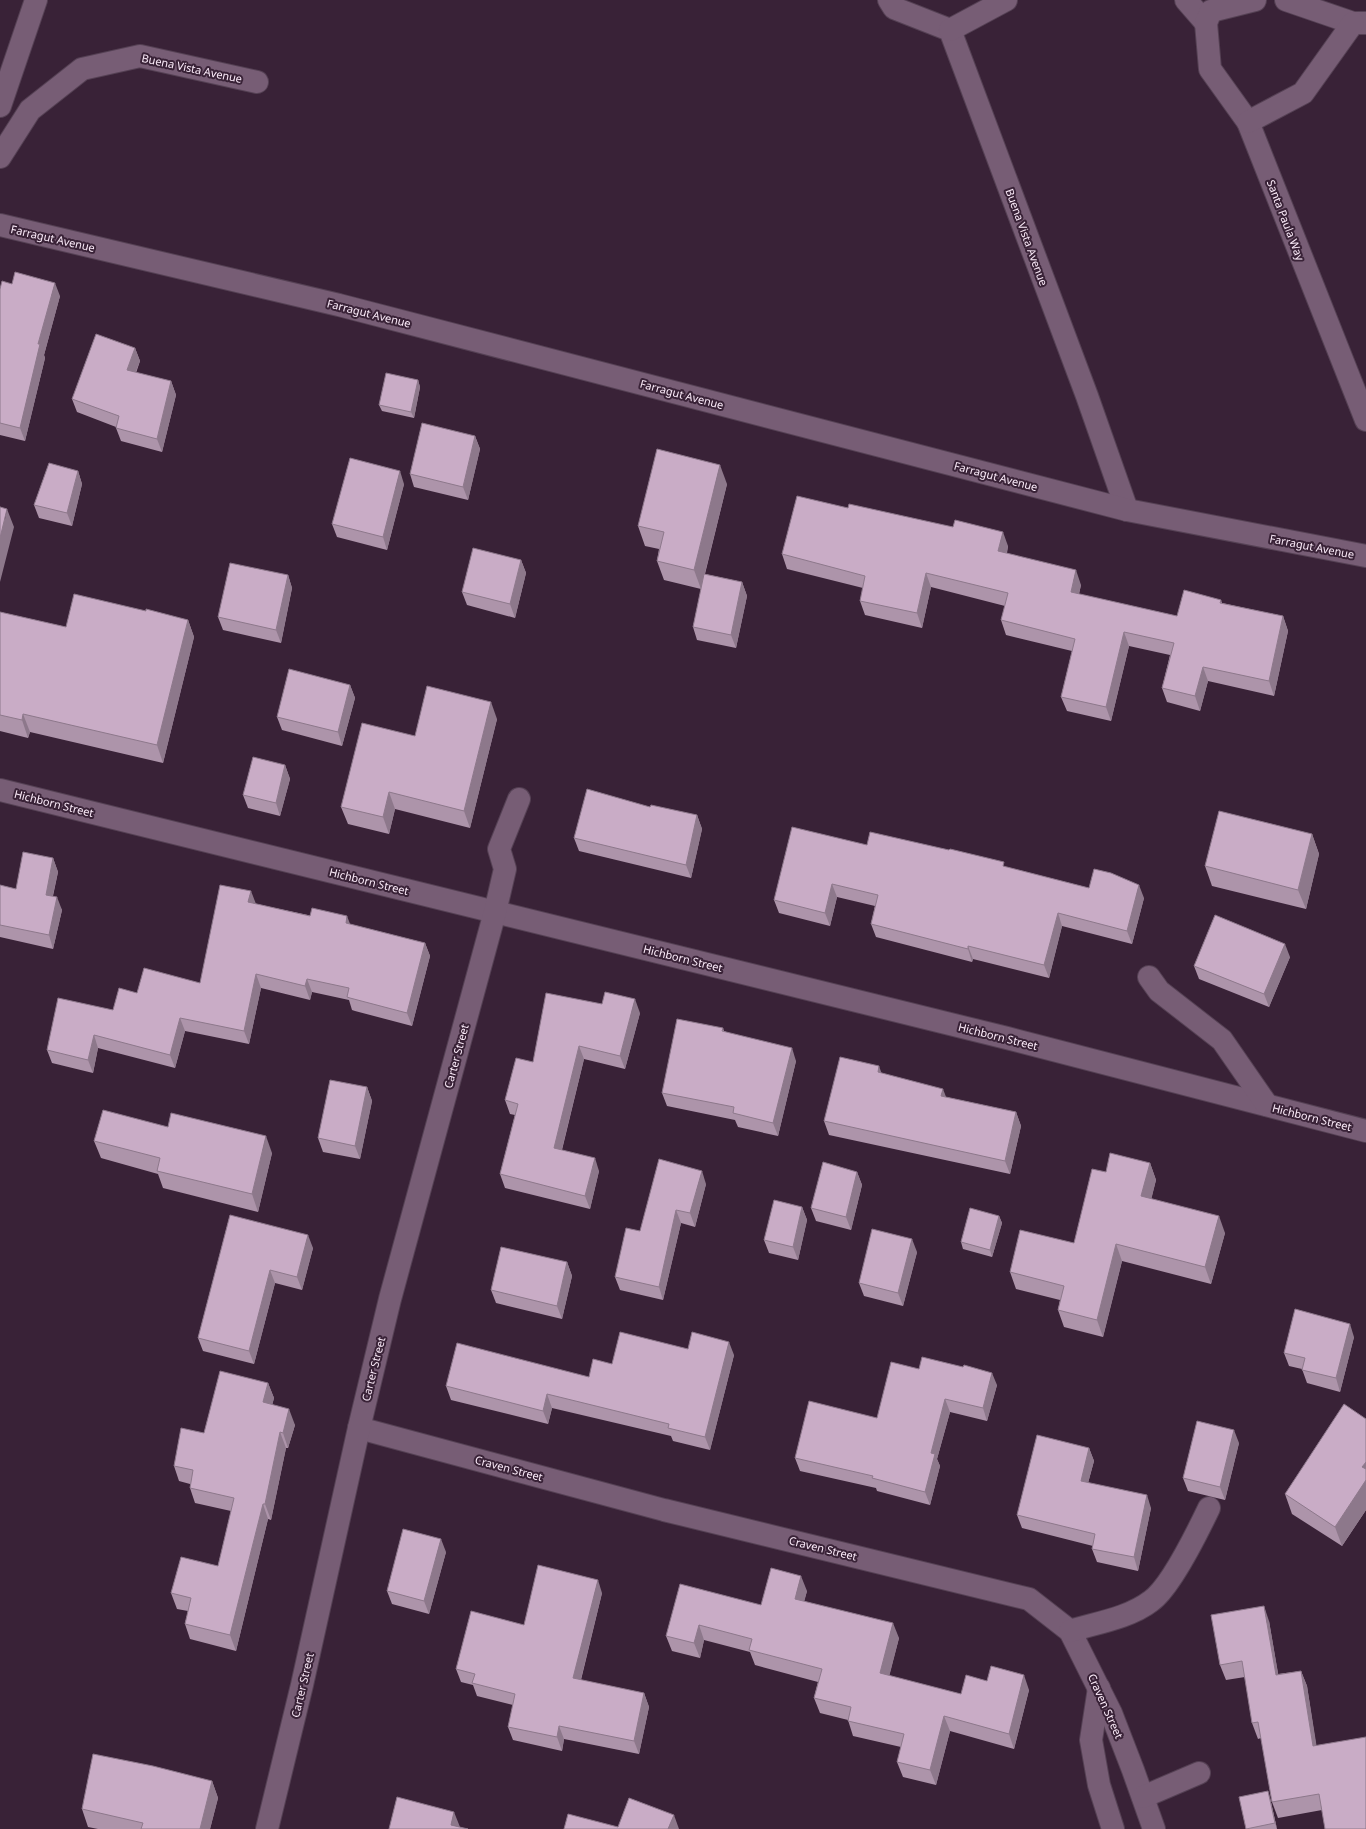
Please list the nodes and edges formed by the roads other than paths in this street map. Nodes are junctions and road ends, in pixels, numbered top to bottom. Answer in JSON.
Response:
{"nodes":[{"id":1,"x":36,"y":0,"type":"edge"},
{"id":2,"x":889,"y":0,"type":"edge"},
{"id":3,"x":1006,"y":0,"type":"edge"},
{"id":4,"x":1186,"y":0,"type":"edge"},
{"id":5,"x":1255,"y":0,"type":"edge"},
{"id":6,"x":1286,"y":0,"type":"edge"},
{"id":7,"x":1206,"y":23,"type":"junction"},
{"id":8,"x":1359,"y":23,"type":"edge"},
{"id":9,"x":950,"y":30,"type":"junction"},
{"id":10,"x":257,"y":82,"type":"dead end"},
{"id":11,"x":0,"y":106,"type":"edge"},
{"id":12,"x":1248,"y":122,"type":"junction"},
{"id":13,"x":0,"y":157,"type":"edge"},
{"id":14,"x":0,"y":225,"type":"edge"},
{"id":15,"x":1366,"y":420,"type":"edge"},
{"id":16,"x":1127,"y":510,"type":"junction"},
{"id":17,"x":1366,"y":556,"type":"edge"},
{"id":18,"x":0,"y":790,"type":"edge"},
{"id":19,"x":519,"y":799,"type":"dead end"},
{"id":20,"x":495,"y":912,"type":"junction"},
{"id":21,"x":1149,"y":977,"type":"dead end"},
{"id":22,"x":1267,"y":1105,"type":"junction"},
{"id":23,"x":1366,"y":1130,"type":"edge"},
{"id":24,"x":359,"y":1428,"type":"junction"},
{"id":25,"x":1209,"y":1508,"type":"dead end"},
{"id":26,"x":1070,"y":1631,"type":"junction"},
{"id":27,"x":1098,"y":1688,"type":"junction"},
{"id":28,"x":1199,"y":1773,"type":"dead end"},
{"id":29,"x":1143,"y":1797,"type":"junction"},
{"id":30,"x":267,"y":1829,"type":"edge"},
{"id":31,"x":1113,"y":1829,"type":"edge"},
{"id":32,"x":1154,"y":1829,"type":"edge"}],
"edges":[{"from":1,"to":11,"type":"street"},
{"from":2,"to":9,"type":"street"},
{"from":3,"to":9,"type":"street"},
{"from":4,"to":7,"type":"street"},
{"from":5,"to":7,"type":"street"},
{"from":6,"to":8,"type":"street"},
{"from":7,"to":12,"type":"street","name":"Santa Paula Way"},
{"from":8,"to":12,"type":"street"},
{"from":9,"to":16,"type":"street","name":"Buena Vista Avenue"},
{"from":10,"to":13,"type":"street","name":"Buena Vista Avenue"},
{"from":12,"to":15,"type":"street","name":"Santa Paula Way"},
{"from":14,"to":16,"type":"street","name":"Farragut Avenue"},
{"from":16,"to":17,"type":"street","name":"Farragut Avenue"},
{"from":18,"to":20,"type":"street","name":"Hichborn Street"},
{"from":19,"to":20,"type":"street","name":"Carter Street"},
{"from":20,"to":22,"type":"street","name":"Hichborn Street"},
{"from":20,"to":24,"type":"street","name":"Carter Street"},
{"from":21,"to":22,"type":"street"},
{"from":22,"to":23,"type":"street","name":"Hichborn Street"},
{"from":24,"to":26,"type":"street","name":"Craven Street"},
{"from":24,"to":30,"type":"street","name":"Carter Street"},
{"from":25,"to":26,"type":"street"},
{"from":26,"to":27,"type":"street","name":"Craven Street"},
{"from":27,"to":29,"type":"street","name":"Craven Street"},
{"from":27,"to":31,"type":"street"},
{"from":28,"to":29,"type":"street"},
{"from":29,"to":32,"type":"street","name":"Craven Street"}]}
